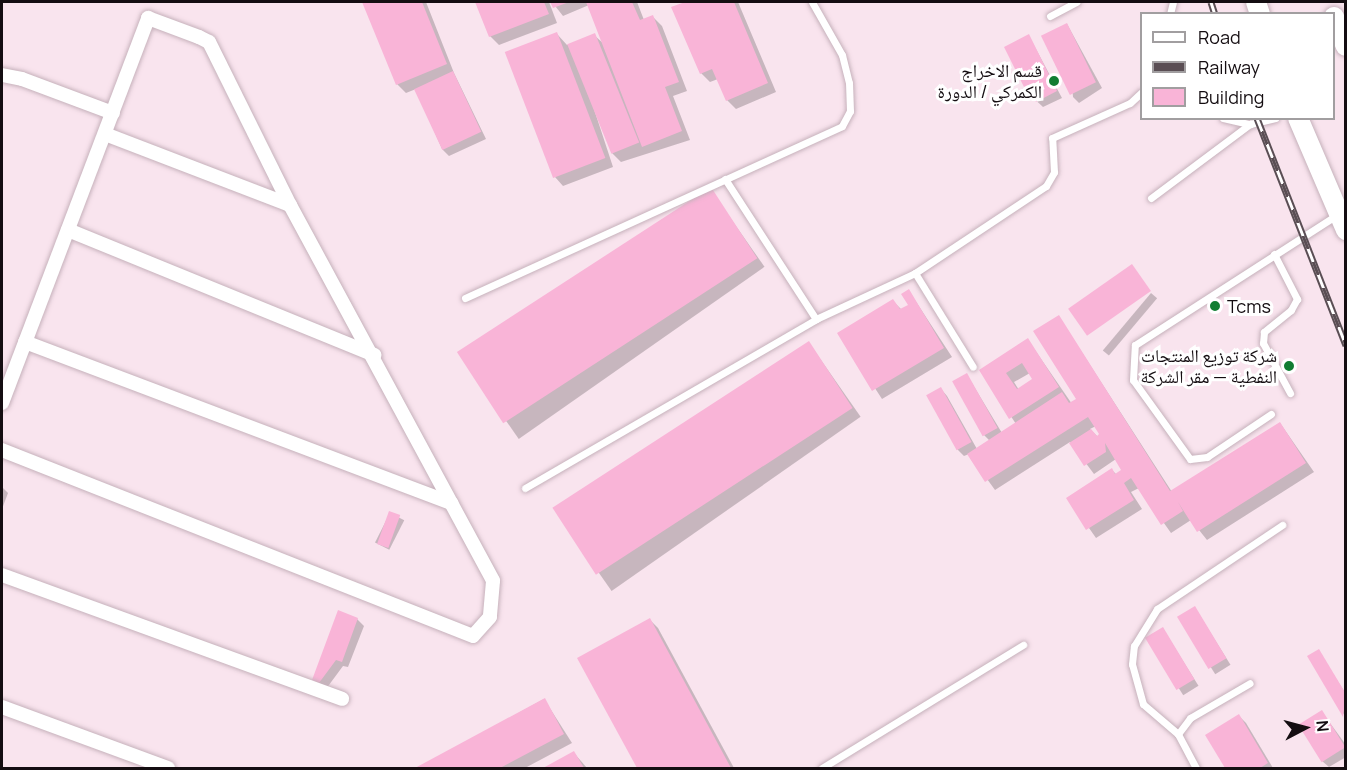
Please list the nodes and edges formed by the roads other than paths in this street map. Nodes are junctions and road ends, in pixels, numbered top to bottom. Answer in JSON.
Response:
{"nodes":[{"id":1,"x":812,"y":2,"type":"edge"},
{"id":2,"x":1076,"y":2,"type":"edge"},
{"id":3,"x":1050,"y":16,"type":"dead end"},
{"id":4,"x":1335,"y":20,"type":"edge"},
{"id":5,"x":1346,"y":46,"type":"edge"},
{"id":6,"x":3,"y":77,"type":"edge"},
{"id":7,"x":1140,"y":94,"type":"edge"},
{"id":8,"x":113,"y":113,"type":"junction"},
{"id":9,"x":1232,"y":120,"type":"edge"},
{"id":10,"x":1267,"y":120,"type":"edge"},
{"id":11,"x":1299,"y":120,"type":"edge"},
{"id":12,"x":1250,"y":124,"type":"junction"},
{"id":13,"x":105,"y":134,"type":"junction"},
{"id":14,"x":725,"y":179,"type":"junction"},
{"id":15,"x":1151,"y":198,"type":"dead end"},
{"id":16,"x":291,"y":205,"type":"junction"},
{"id":17,"x":1342,"y":221,"type":"edge"},
{"id":18,"x":68,"y":230,"type":"junction"},
{"id":19,"x":1274,"y":254,"type":"junction"},
{"id":20,"x":915,"y":273,"type":"junction"},
{"id":21,"x":465,"y":297,"type":"dead end"},
{"id":22,"x":816,"y":319,"type":"junction"},
{"id":23,"x":25,"y":342,"type":"junction"},
{"id":24,"x":374,"y":355,"type":"junction"},
{"id":25,"x":973,"y":367,"type":"dead end"},
{"id":26,"x":1290,"y":393,"type":"dead end"},
{"id":27,"x":2,"y":403,"type":"edge"},
{"id":28,"x":1271,"y":414,"type":"dead end"},
{"id":29,"x":2,"y":450,"type":"edge"},
{"id":30,"x":525,"y":488,"type":"dead end"},
{"id":31,"x":452,"y":503,"type":"junction"},
{"id":32,"x":1282,"y":525,"type":"dead end"},
{"id":33,"x":2,"y":575,"type":"edge"},
{"id":34,"x":1023,"y":645,"type":"dead end"},
{"id":35,"x":1250,"y":683,"type":"dead end"},
{"id":36,"x":342,"y":699,"type":"dead end"},
{"id":37,"x":2,"y":707,"type":"edge"},
{"id":38,"x":1178,"y":734,"type":"junction"},
{"id":39,"x":168,"y":768,"type":"edge"},
{"id":40,"x":822,"y":768,"type":"edge"},
{"id":41,"x":1196,"y":768,"type":"edge"}],
"edges":[{"from":1,"to":14,"type":"lane"},
{"from":2,"to":3,"type":"lane"},
{"from":4,"to":5,"type":"main road"},
{"from":6,"to":8,"type":"street"},
{"from":7,"to":20,"type":"lane"},
{"from":8,"to":13,"type":"street"},
{"from":8,"to":16,"type":"street"},
{"from":9,"to":12,"type":"lane"},
{"from":10,"to":12,"type":"lane"},
{"from":11,"to":17,"type":"main road"},
{"from":12,"to":15,"type":"lane"},
{"from":13,"to":16,"type":"street"},
{"from":13,"to":18,"type":"street"},
{"from":14,"to":21,"type":"lane"},
{"from":14,"to":22,"type":"lane"},
{"from":16,"to":24,"type":"street"},
{"from":17,"to":19,"type":"lane"},
{"from":18,"to":23,"type":"street"},
{"from":18,"to":24,"type":"street"},
{"from":19,"to":26,"type":"lane"},
{"from":19,"to":28,"type":"lane"},
{"from":20,"to":22,"type":"lane"},
{"from":20,"to":25,"type":"lane"},
{"from":22,"to":30,"type":"lane"},
{"from":23,"to":27,"type":"street"},
{"from":23,"to":31,"type":"street"},
{"from":24,"to":31,"type":"street"},
{"from":29,"to":31,"type":"street"},
{"from":32,"to":38,"type":"lane"},
{"from":33,"to":36,"type":"street"},
{"from":34,"to":40,"type":"lane"},
{"from":35,"to":38,"type":"lane"},
{"from":37,"to":39,"type":"street"},
{"from":38,"to":41,"type":"lane"}]}
